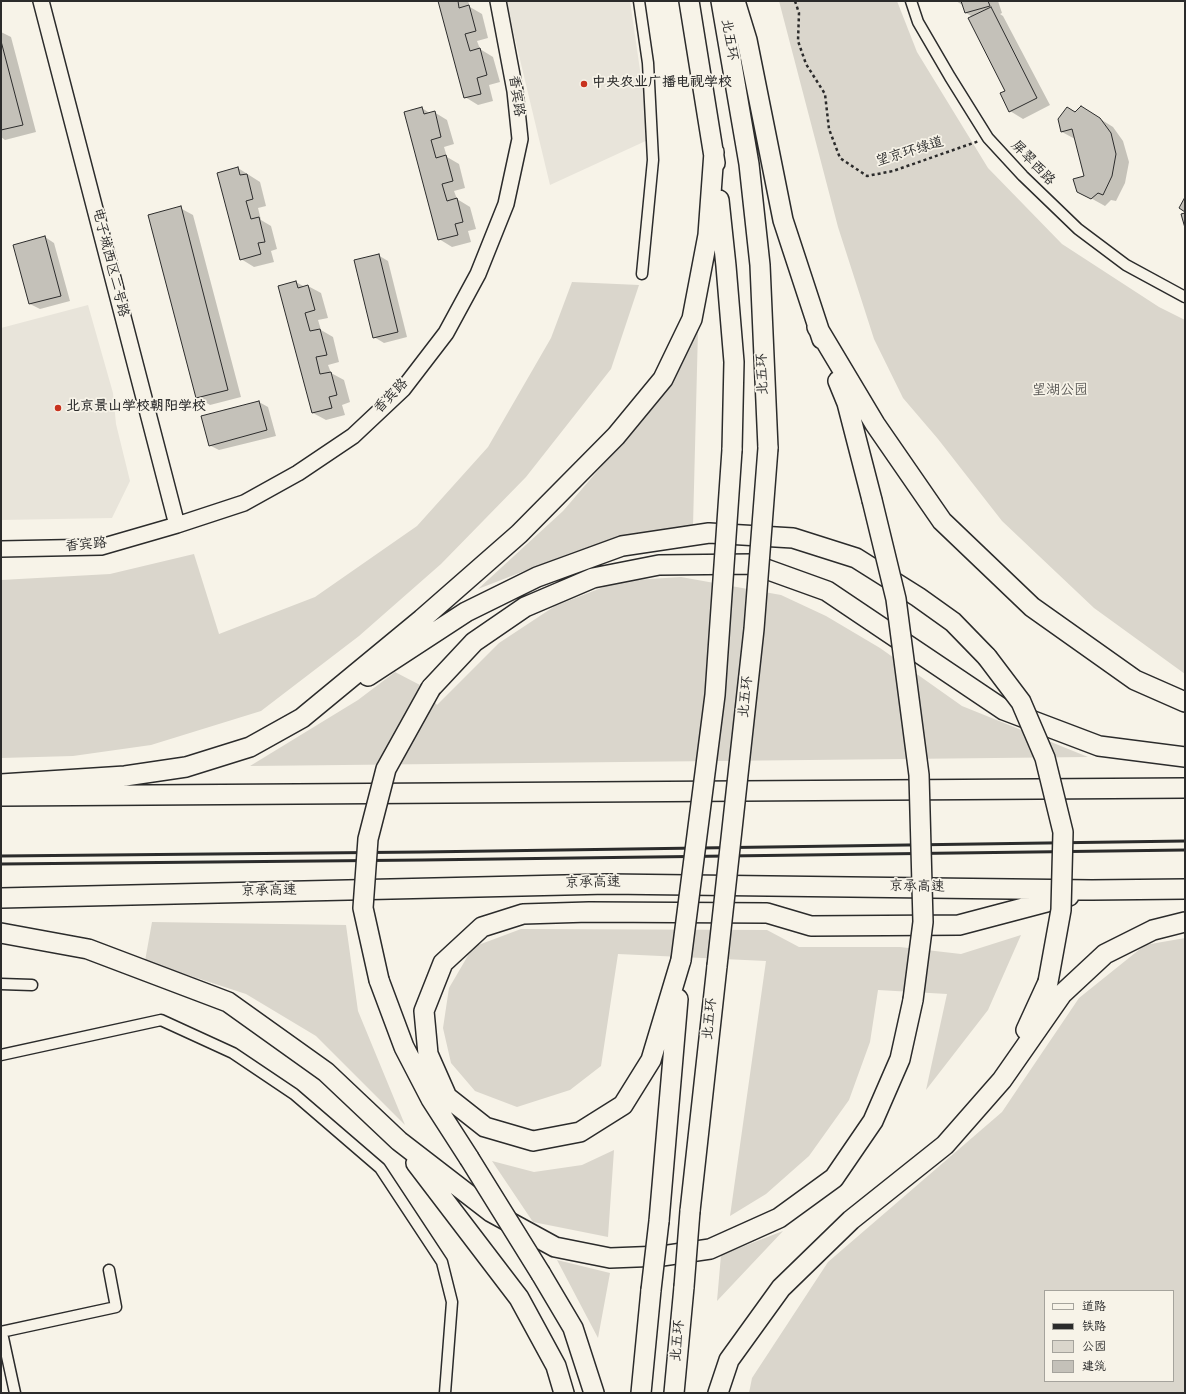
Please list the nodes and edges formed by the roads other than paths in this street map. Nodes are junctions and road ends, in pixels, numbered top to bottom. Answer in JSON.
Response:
{"nodes":[{"id":1,"x":41,"y":1,"type":"edge"},
{"id":2,"x":498,"y":1,"type":"edge"},
{"id":3,"x":639,"y":1,"type":"edge"},
{"id":4,"x":689,"y":1,"type":"edge"},
{"id":5,"x":721,"y":1,"type":"edge"},
{"id":6,"x":735,"y":1,"type":"edge"},
{"id":7,"x":911,"y":1,"type":"edge"},
{"id":8,"x":714,"y":152,"type":"junction"},
{"id":9,"x":642,"y":274,"type":"dead end"},
{"id":10,"x":1185,"y":297,"type":"edge"},
{"id":11,"x":817,"y":327,"type":"junction"},
{"id":12,"x":177,"y":525,"type":"junction"},
{"id":13,"x":1,"y":549,"type":"edge"},
{"id":14,"x":1185,"y":702,"type":"edge"},
{"id":15,"x":302,"y":718,"type":"junction"},
{"id":16,"x":1185,"y":758,"type":"edge"},
{"id":17,"x":1,"y":784,"type":"edge"},
{"id":18,"x":1185,"y":788,"type":"edge"},
{"id":19,"x":1,"y":796,"type":"edge"},
{"id":20,"x":1185,"y":889,"type":"edge"},
{"id":21,"x":1092,"y":890,"type":"junction"},
{"id":22,"x":1,"y":898,"type":"edge"},
{"id":23,"x":1185,"y":922,"type":"edge"},
{"id":24,"x":1,"y":933,"type":"edge"},
{"id":25,"x":681,"y":960,"type":"junction"},
{"id":26,"x":1,"y":984,"type":"edge"},
{"id":27,"x":32,"y":985,"type":"dead end"},
{"id":28,"x":1,"y":1054,"type":"edge"},
{"id":29,"x":1002,"y":1080,"type":"junction"},
{"id":30,"x":400,"y":1141,"type":"junction"},
{"id":31,"x":109,"y":1270,"type":"dead end"},
{"id":32,"x":1,"y":1333,"type":"edge"},
{"id":33,"x":15,"y":1393,"type":"edge"},
{"id":34,"x":445,"y":1393,"type":"edge"},
{"id":35,"x":564,"y":1393,"type":"edge"},
{"id":36,"x":594,"y":1393,"type":"edge"},
{"id":37,"x":641,"y":1393,"type":"edge"},
{"id":38,"x":674,"y":1393,"type":"edge"},
{"id":39,"x":718,"y":1393,"type":"edge"}],
"edges":[{"from":1,"to":12,"type":"street","name":"电子城西区二号路"},
{"from":2,"to":12,"type":"street","name":"香宾路"},
{"from":3,"to":9,"type":"street"},
{"from":4,"to":8,"type":"highway"},
{"from":5,"to":38,"type":"highway","name":"北五环","bridge":true},
{"from":6,"to":11,"type":"highway"},
{"from":7,"to":10,"type":"street","name":"屏翠西路"},
{"from":8,"to":15,"type":"highway"},
{"from":8,"to":25,"type":"highway","bridge":true},
{"from":11,"to":14,"type":"highway"},
{"from":11,"to":30,"type":"highway","bridge":true},
{"from":12,"to":13,"type":"street","name":"香宾路"},
{"from":15,"to":17,"type":"highway"},
{"from":15,"to":29,"type":"highway","bridge":true},
{"from":16,"to":36,"type":"highway","bridge":true},
{"from":18,"to":19,"type":"highway"},
{"from":20,"to":21,"type":"highway","name":"京承高速"},
{"from":21,"to":22,"type":"highway","name":"京承高速"},
{"from":21,"to":25,"type":"highway"},
{"from":23,"to":29,"type":"highway"},
{"from":24,"to":30,"type":"highway"},
{"from":25,"to":37,"type":"highway","bridge":true},
{"from":26,"to":27,"type":"street"},
{"from":28,"to":34,"type":"street"},
{"from":29,"to":39,"type":"highway"},
{"from":30,"to":35,"type":"highway"},
{"from":31,"to":32,"type":"street"},
{"from":32,"to":33,"type":"street"}]}
